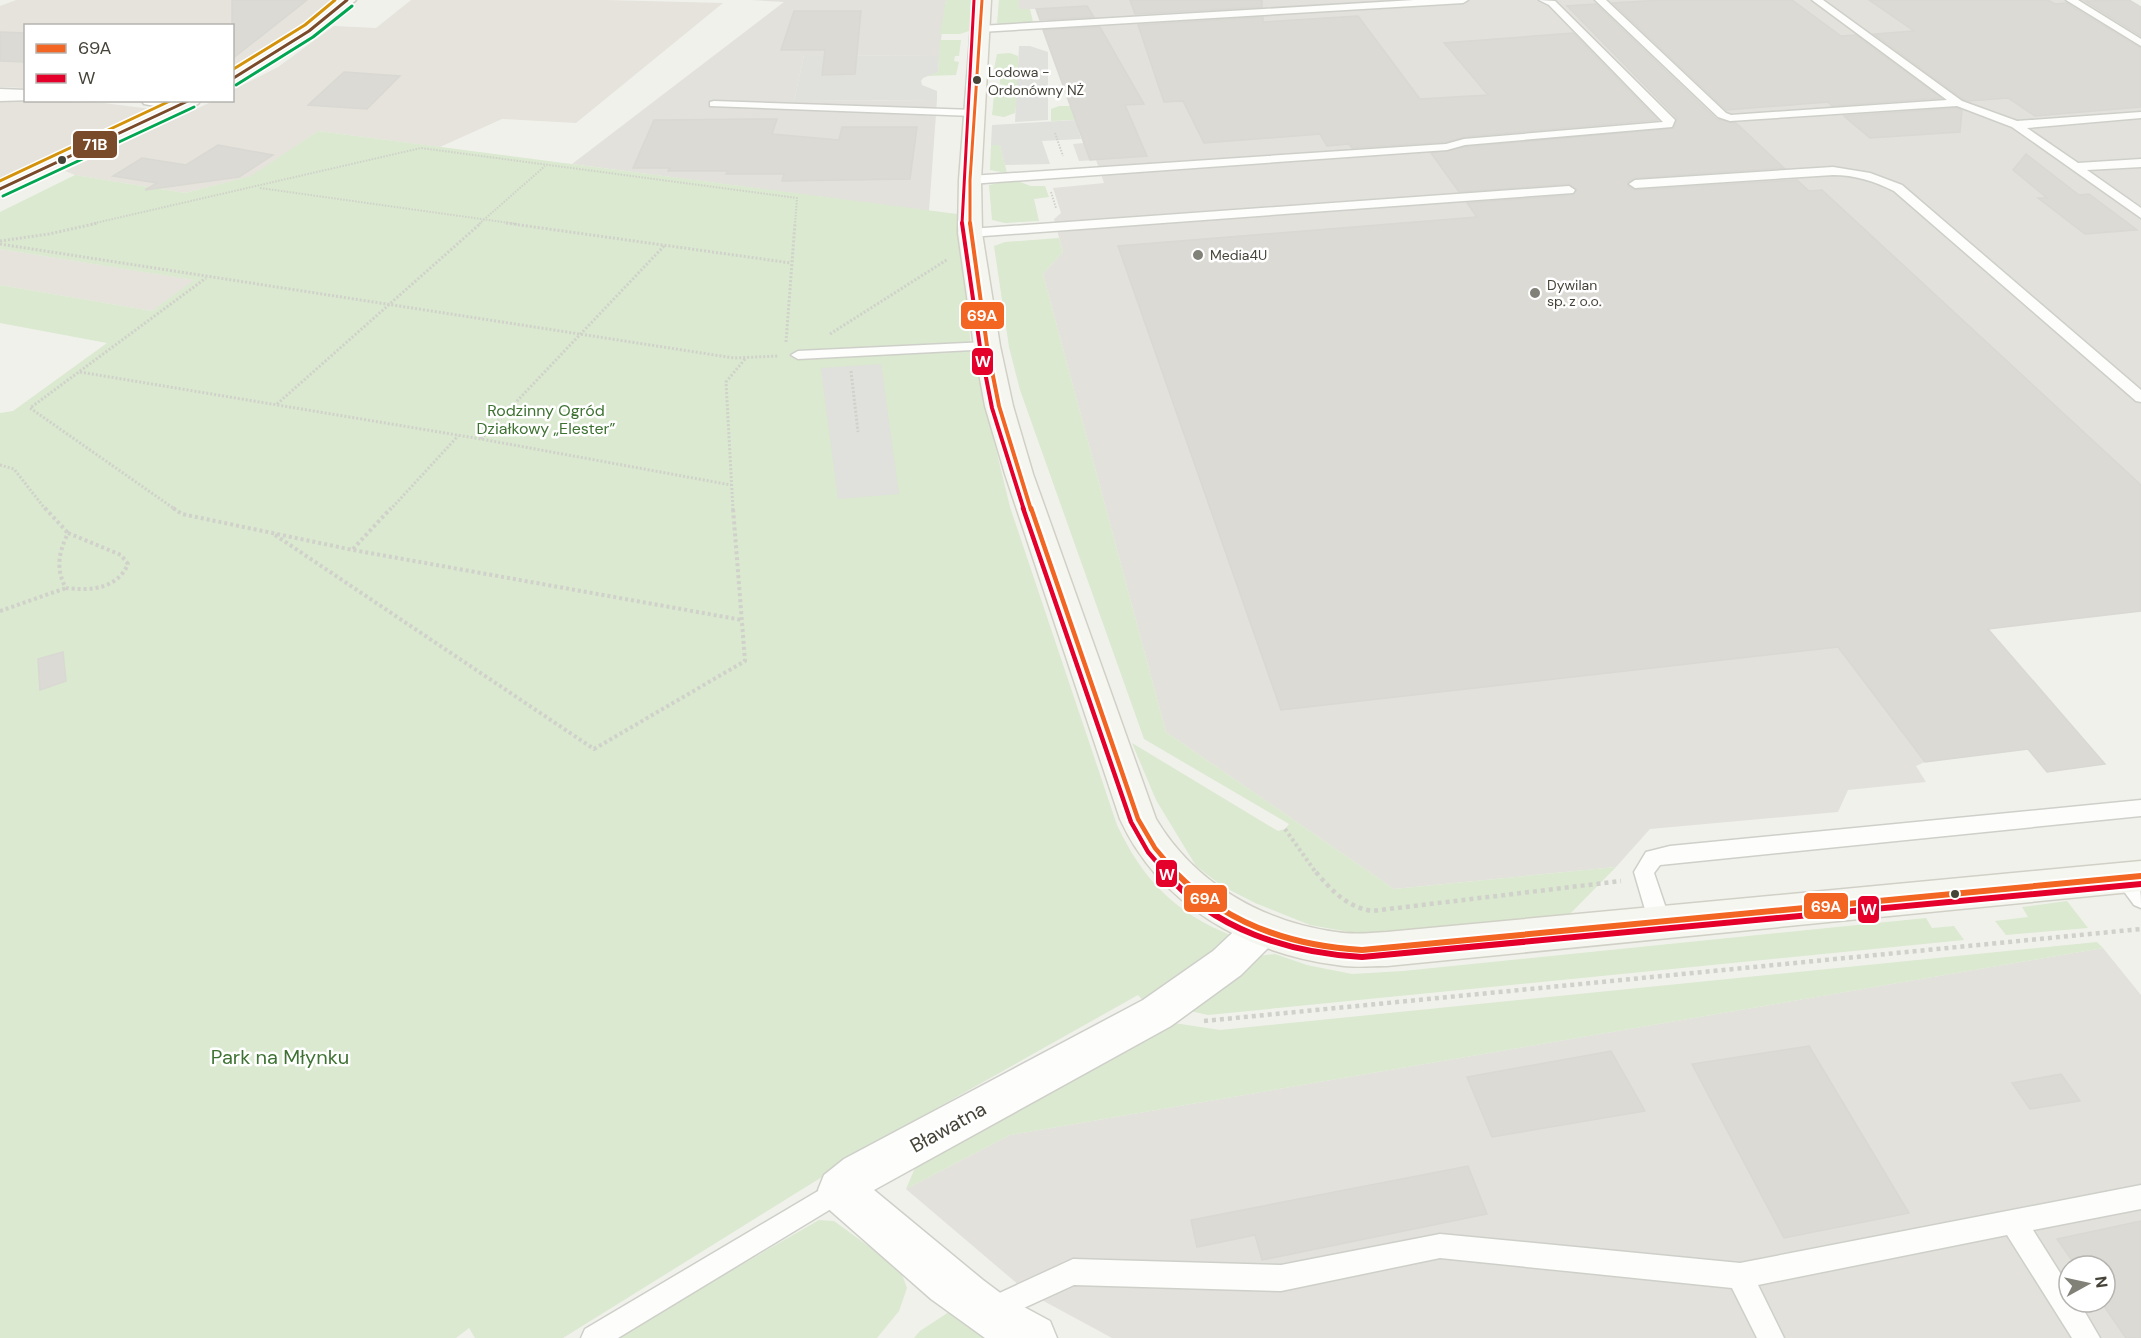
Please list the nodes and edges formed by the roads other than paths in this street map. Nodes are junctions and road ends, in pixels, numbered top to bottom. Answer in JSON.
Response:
{"nodes":[{"id":1,"x":347,"y":0,"type":"edge"},
{"id":2,"x":982,"y":0,"type":"edge"},
{"id":3,"x":1463,"y":0,"type":"edge"},
{"id":4,"x":1544,"y":0,"type":"edge"},
{"id":5,"x":1600,"y":0,"type":"edge"},
{"id":6,"x":1817,"y":0,"type":"edge"},
{"id":7,"x":2071,"y":0,"type":"edge"},
{"id":8,"x":980,"y":29,"type":"junction"},
{"id":9,"x":2141,"y":43,"type":"edge"},
{"id":10,"x":234,"y":78,"type":"edge"},
{"id":11,"x":0,"y":95,"type":"edge"},
{"id":12,"x":24,"y":96,"type":"edge"},
{"id":13,"x":187,"y":103,"type":"edge"},
{"id":14,"x":1958,"y":103,"type":"junction"},
{"id":15,"x":714,"y":104,"type":"dead end"},
{"id":16,"x":974,"y":113,"type":"junction"},
{"id":17,"x":2141,"y":115,"type":"edge"},
{"id":18,"x":2016,"y":125,"type":"junction"},
{"id":19,"x":2141,"y":163,"type":"edge"},
{"id":20,"x":2078,"y":168,"type":"junction"},
{"id":21,"x":970,"y":180,"type":"junction"},
{"id":22,"x":1635,"y":184,"type":"dead end"},
{"id":23,"x":0,"y":189,"type":"edge"},
{"id":24,"x":1569,"y":190,"type":"dead end"},
{"id":25,"x":2141,"y":214,"type":"edge"},
{"id":26,"x":971,"y":239,"type":"junction"},
{"id":27,"x":987,"y":346,"type":"junction"},
{"id":28,"x":791,"y":355,"type":"road end"},
{"id":29,"x":2141,"y":398,"type":"edge"},
{"id":30,"x":2141,"y":808,"type":"edge"},
{"id":31,"x":2135,"y":884,"type":"edge"},
{"id":32,"x":1660,"y":923,"type":"junction"},
{"id":33,"x":1260,"y":931,"type":"junction"},
{"id":34,"x":840,"y":1190,"type":"junction"},
{"id":35,"x":2141,"y":1197,"type":"edge"},
{"id":36,"x":2013,"y":1222,"type":"junction"},
{"id":37,"x":1740,"y":1276,"type":"junction"},
{"id":38,"x":987,"y":1312,"type":"junction"},
{"id":39,"x":594,"y":1338,"type":"edge"},
{"id":40,"x":1033,"y":1338,"type":"edge"},
{"id":41,"x":1771,"y":1338,"type":"edge"},
{"id":42,"x":2087,"y":1338,"type":"edge"}],
"edges":[{"from":1,"to":10,"type":"street"},
{"from":2,"to":8,"type":"street"},
{"from":3,"to":8,"type":"lane"},
{"from":4,"to":21,"type":"lane"},
{"from":5,"to":14,"type":"lane"},
{"from":6,"to":14,"type":"lane"},
{"from":7,"to":9,"type":"lane"},
{"from":8,"to":16,"type":"street"},
{"from":11,"to":12,"type":"street"},
{"from":13,"to":23,"type":"street"},
{"from":14,"to":18,"type":"lane"},
{"from":15,"to":16,"type":"lane"},
{"from":16,"to":21,"type":"street"},
{"from":17,"to":18,"type":"lane"},
{"from":18,"to":20,"type":"lane"},
{"from":19,"to":20,"type":"lane"},
{"from":20,"to":25,"type":"lane"},
{"from":21,"to":26,"type":"street"},
{"from":22,"to":29,"type":"lane"},
{"from":24,"to":26,"type":"lane"},
{"from":26,"to":27,"type":"street"},
{"from":27,"to":28,"type":"lane"},
{"from":27,"to":33,"type":"street"},
{"from":30,"to":32,"type":"lane"},
{"from":31,"to":32,"type":"street"},
{"from":32,"to":33,"type":"street"},
{"from":33,"to":34,"type":"street","name":"Bławatna"},
{"from":34,"to":38,"type":"street"},
{"from":34,"to":39,"type":"lane"},
{"from":35,"to":36,"type":"lane"},
{"from":36,"to":37,"type":"lane"},
{"from":36,"to":42,"type":"lane"},
{"from":37,"to":38,"type":"lane"},
{"from":37,"to":41,"type":"lane"},
{"from":38,"to":40,"type":"street"}]}
